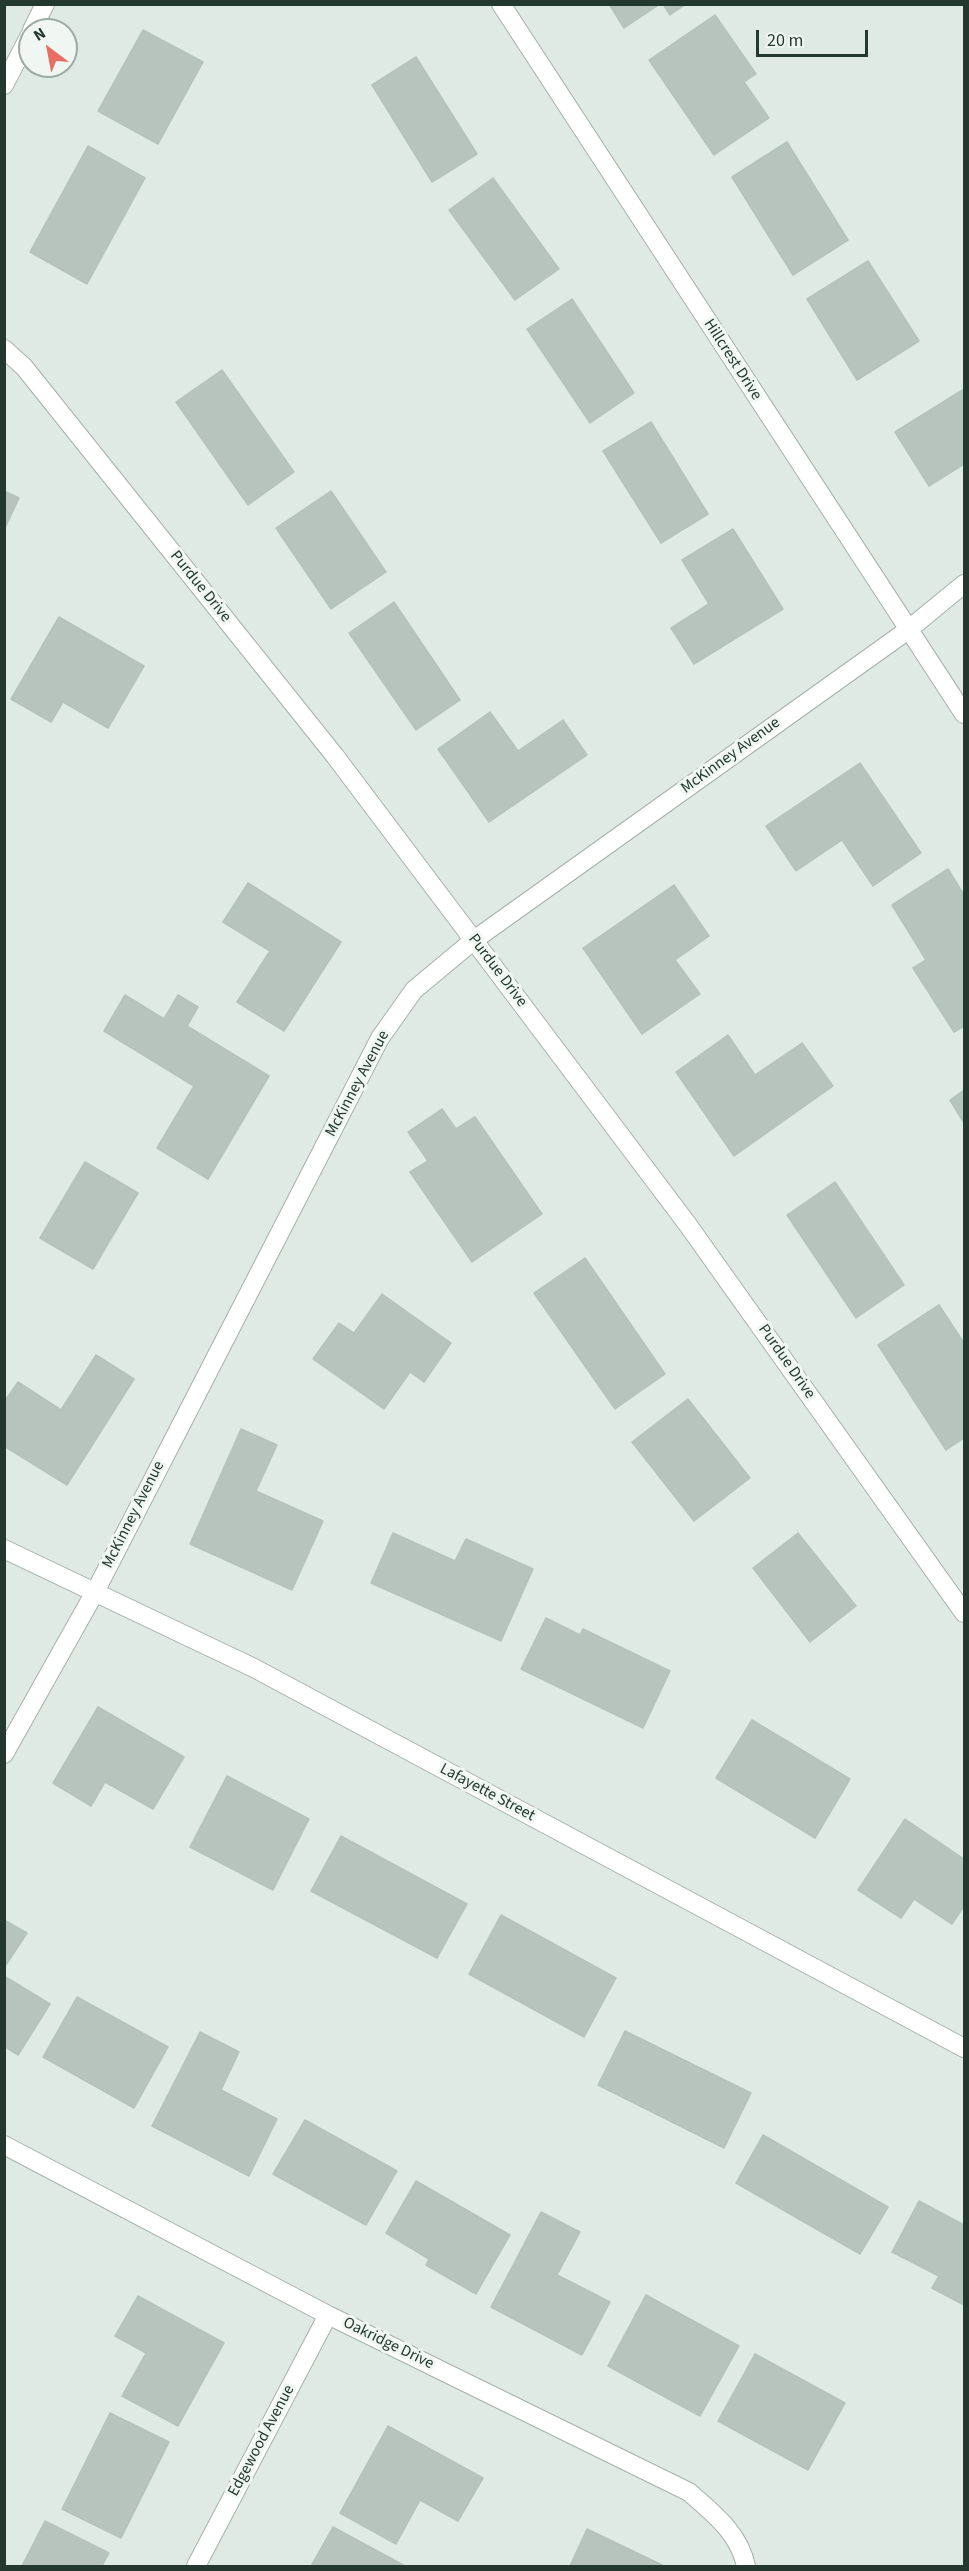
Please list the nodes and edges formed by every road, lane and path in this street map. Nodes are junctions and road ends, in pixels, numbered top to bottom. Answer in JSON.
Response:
{"nodes":[{"id":1,"x":45,"y":4,"type":"edge"},
{"id":2,"x":501,"y":4,"type":"edge"},
{"id":3,"x":38,"y":18,"type":"edge"},
{"id":4,"x":18,"y":58,"type":"edge"},
{"id":5,"x":4,"y":85,"type":"edge"},
{"id":6,"x":4,"y":349,"type":"edge"},
{"id":7,"x":964,"y":584,"type":"edge"},
{"id":8,"x":908,"y":630,"type":"junction"},
{"id":9,"x":964,"y":714,"type":"edge"},
{"id":10,"x":474,"y":940,"type":"junction"},
{"id":11,"x":4,"y":1549,"type":"edge"},
{"id":12,"x":95,"y":1592,"type":"junction"},
{"id":13,"x":964,"y":1613,"type":"edge"},
{"id":14,"x":4,"y":1754,"type":"edge"},
{"id":15,"x":964,"y":2048,"type":"edge"},
{"id":16,"x":4,"y":2145,"type":"edge"},
{"id":17,"x":328,"y":2315,"type":"junction"},
{"id":18,"x":196,"y":2566,"type":"edge"},
{"id":19,"x":747,"y":2566,"type":"edge"}],
"edges":[{"from":1,"to":3,"type":"street"},
{"from":2,"to":8,"type":"street","name":"Hillcrest Drive"},
{"from":4,"to":5,"type":"street"},
{"from":6,"to":10,"type":"street","name":"Purdue Drive"},
{"from":7,"to":8,"type":"street","name":"McKinney Avenue"},
{"from":8,"to":9,"type":"street","name":"Hillcrest Drive"},
{"from":8,"to":10,"type":"street","name":"McKinney Avenue"},
{"from":10,"to":12,"type":"street","name":"McKinney Avenue"},
{"from":10,"to":13,"type":"street","name":"Purdue Drive"},
{"from":11,"to":12,"type":"street","name":"Lafayette Street"},
{"from":12,"to":14,"type":"street","name":"McKinney Avenue"},
{"from":12,"to":15,"type":"street","name":"Lafayette Street"},
{"from":16,"to":17,"type":"street","name":"Oakridge Drive"},
{"from":17,"to":18,"type":"street","name":"Edgewood Avenue"},
{"from":17,"to":19,"type":"street","name":"Oakridge Drive"}]}
